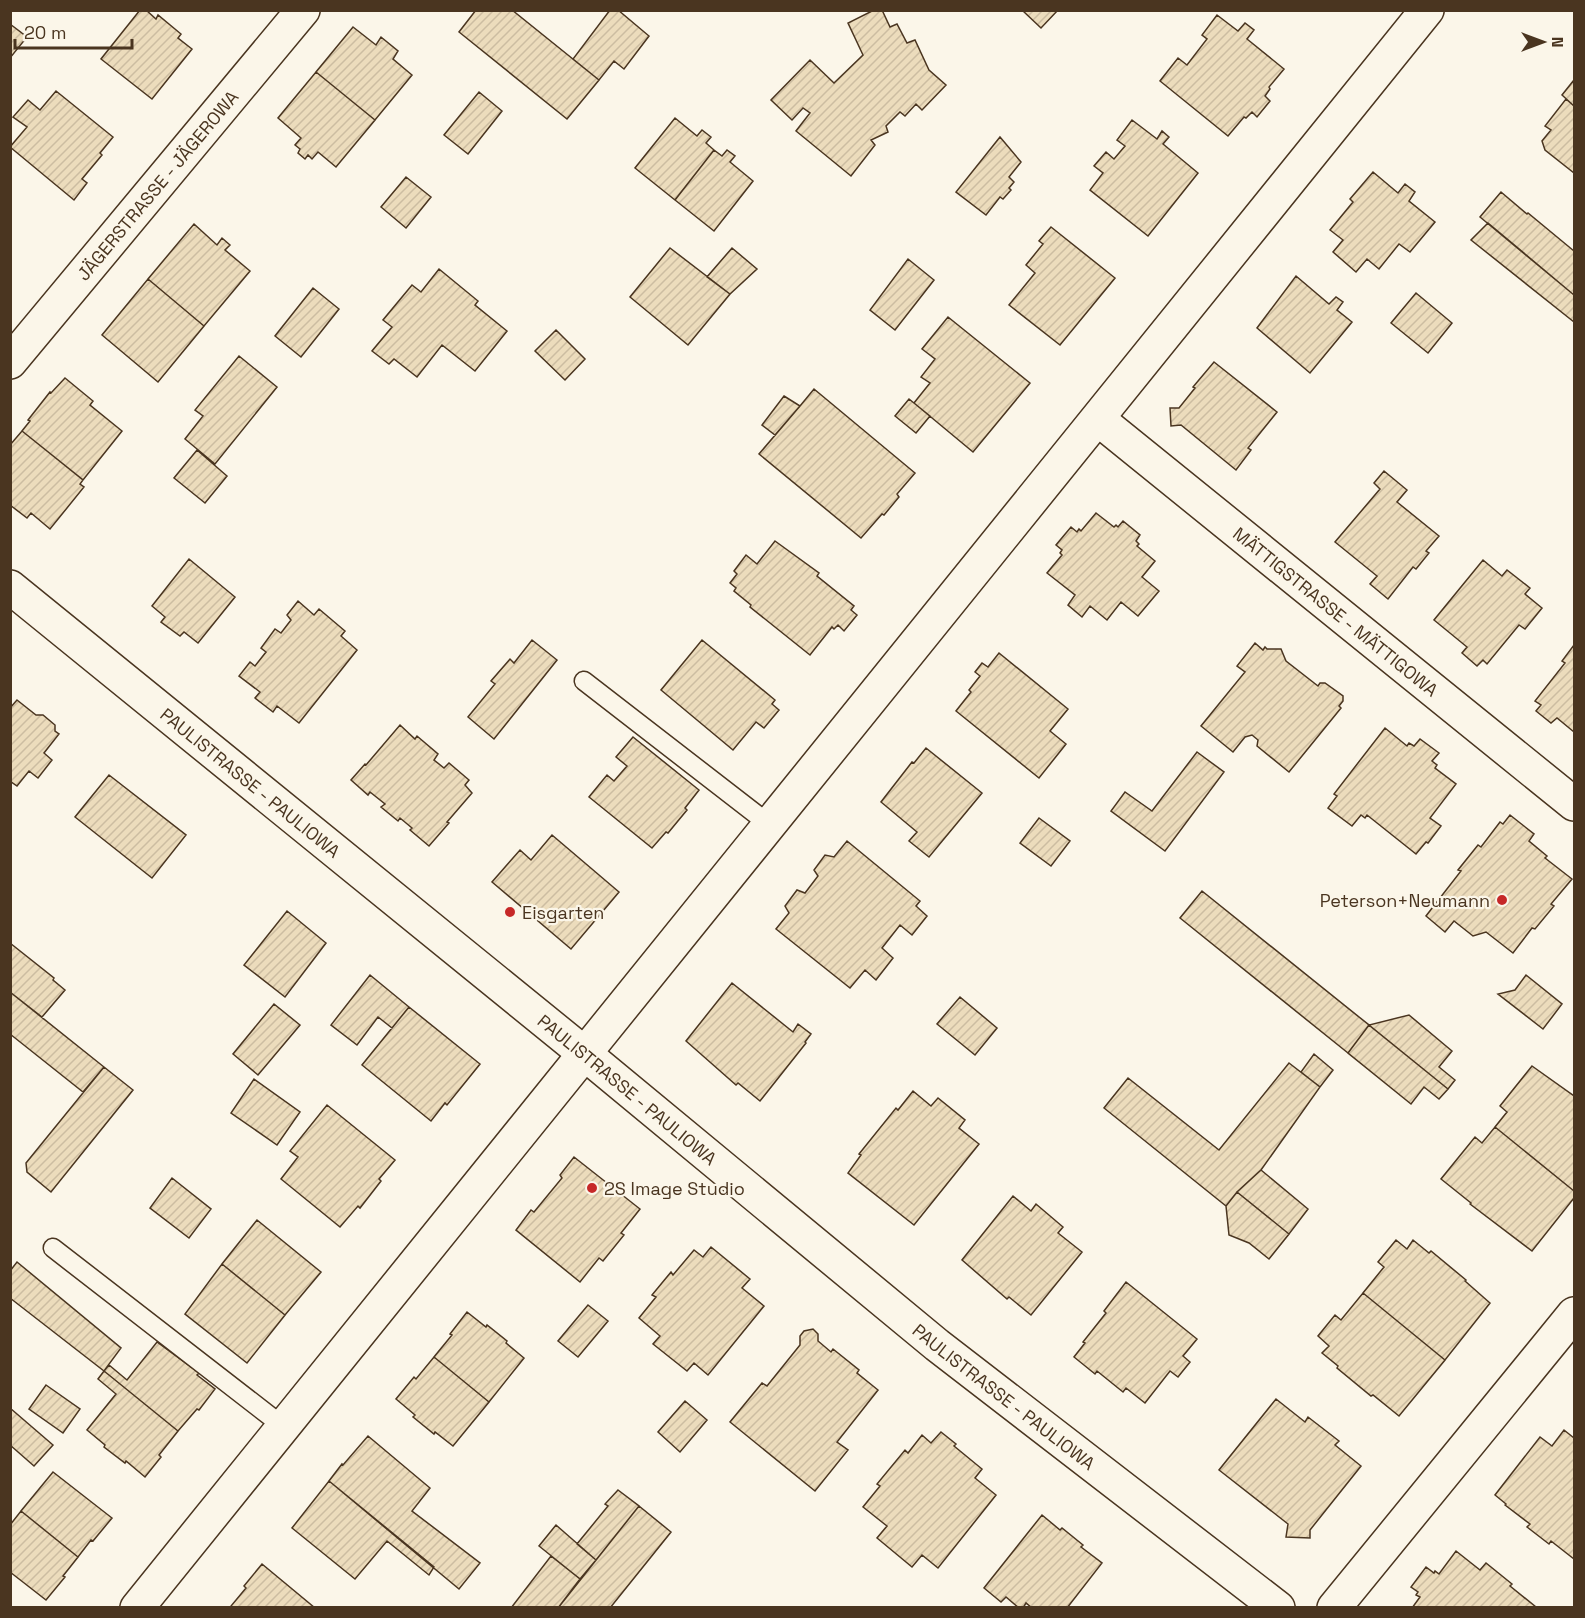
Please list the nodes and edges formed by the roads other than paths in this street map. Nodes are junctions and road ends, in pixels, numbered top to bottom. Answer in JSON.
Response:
{"nodes":[{"id":1,"x":303,"y":10,"type":"edge"},
{"id":2,"x":1427,"y":10,"type":"edge"},
{"id":3,"x":10,"y":362,"type":"edge"},
{"id":4,"x":1098,"y":419,"type":"junction"},
{"id":5,"x":10,"y":586,"type":"edge"},
{"id":6,"x":584,"y":681,"type":"dead end"},
{"id":7,"x":1575,"y":804,"type":"edge"},
{"id":8,"x":770,"y":825,"type":"junction"},
{"id":9,"x":585,"y":1054,"type":"junction"},
{"id":10,"x":53,"y":1248,"type":"dead end"},
{"id":11,"x":1575,"y":1314,"type":"edge"},
{"id":12,"x":284,"y":1427,"type":"junction"},
{"id":13,"x":137,"y":1608,"type":"edge"},
{"id":14,"x":1278,"y":1608,"type":"edge"},
{"id":15,"x":1334,"y":1608,"type":"edge"}],
"edges":[{"from":1,"to":3,"type":"street","name":"JÄGERSTRASSE - JÄGEROWA"},
{"from":2,"to":4,"type":"street"},
{"from":4,"to":7,"type":"street","name":"MÄTTIGSTRASSE - MÄTTIGOWA"},
{"from":4,"to":8,"type":"street"},
{"from":5,"to":9,"type":"street","name":"PAULISTRASSE - PAULIOWA"},
{"from":6,"to":8,"type":"lane"},
{"from":8,"to":9,"type":"street"},
{"from":9,"to":12,"type":"street"},
{"from":9,"to":14,"type":"street","name":"PAULISTRASSE - PAULIOWA"},
{"from":10,"to":12,"type":"lane"},
{"from":11,"to":15,"type":"street"},
{"from":12,"to":13,"type":"street"}]}
